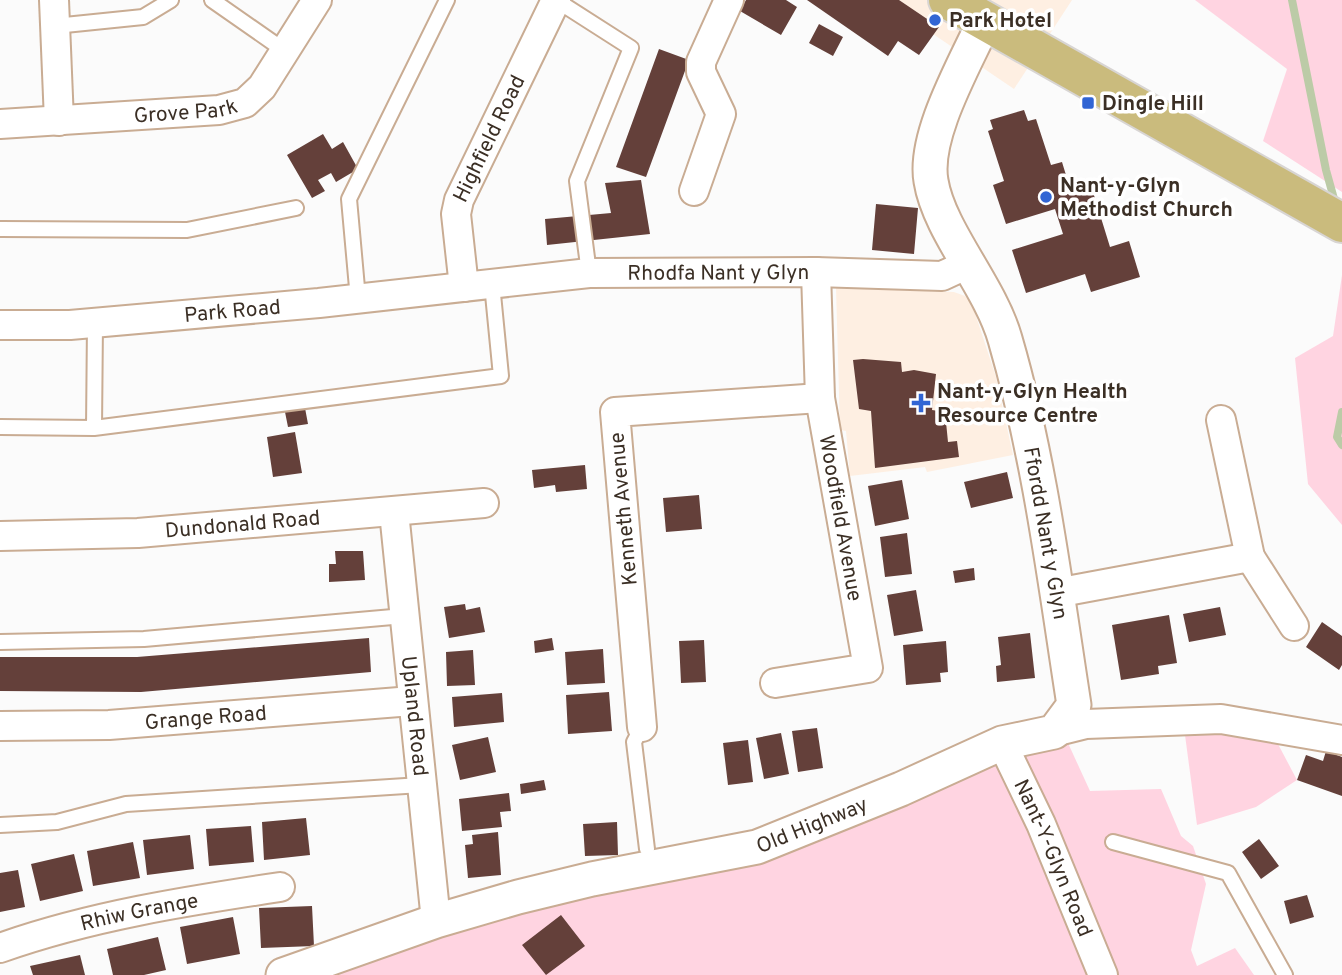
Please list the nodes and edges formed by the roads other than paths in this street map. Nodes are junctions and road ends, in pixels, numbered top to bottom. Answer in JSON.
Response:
{"nodes":[{"id":1,"x":171,"y":0,"type":"edge"},
{"id":2,"x":212,"y":0,"type":"edge"},
{"id":3,"x":317,"y":0,"type":"edge"},
{"id":4,"x":447,"y":0,"type":"edge"},
{"id":5,"x":556,"y":0,"type":"edge"},
{"id":6,"x":729,"y":0,"type":"edge"},
{"id":7,"x":948,"y":0,"type":"edge"},
{"id":8,"x":55,"y":13,"type":"edge"},
{"id":9,"x":984,"y":22,"type":"junction"},
{"id":10,"x":285,"y":51,"type":"junction"},
{"id":11,"x":59,"y":121,"type":"junction"},
{"id":12,"x":0,"y":124,"type":"edge"},
{"id":13,"x":694,"y":191,"type":"dead end"},
{"id":14,"x":296,"y":208,"type":"dead end"},
{"id":15,"x":1342,"y":223,"type":"edge"},
{"id":16,"x":0,"y":229,"type":"edge"},
{"id":17,"x":970,"y":263,"type":"junction"},
{"id":18,"x":816,"y":272,"type":"junction"},
{"id":19,"x":589,"y":273,"type":"junction"},
{"id":20,"x":492,"y":284,"type":"junction"},
{"id":21,"x":464,"y":287,"type":"junction"},
{"id":22,"x":358,"y":299,"type":"junction"},
{"id":23,"x":95,"y":323,"type":"junction"},
{"id":24,"x":0,"y":326,"type":"edge"},
{"id":25,"x":820,"y":398,"type":"junction"},
{"id":26,"x":1222,"y":420,"type":"dead end"},
{"id":27,"x":0,"y":427,"type":"edge"},
{"id":28,"x":94,"y":428,"type":"junction"},
{"id":29,"x":484,"y":503,"type":"dead end"},
{"id":30,"x":394,"y":512,"type":"junction"},
{"id":31,"x":0,"y":536,"type":"edge"},
{"id":32,"x":1250,"y":557,"type":"junction"},
{"id":33,"x":1056,"y":593,"type":"junction"},
{"id":34,"x":404,"y":617,"type":"junction"},
{"id":35,"x":1294,"y":626,"type":"dead end"},
{"id":36,"x":0,"y":642,"type":"edge"},
{"id":37,"x":775,"y":683,"type":"dead end"},
{"id":38,"x":412,"y":701,"type":"junction"},
{"id":39,"x":0,"y":726,"type":"edge"},
{"id":40,"x":642,"y":727,"type":"joint"},
{"id":41,"x":1054,"y":732,"type":"junction"},
{"id":42,"x":1342,"y":740,"type":"edge"},
{"id":43,"x":1002,"y":743,"type":"junction"},
{"id":44,"x":421,"y":785,"type":"junction"},
{"id":45,"x":0,"y":825,"type":"edge"},
{"id":46,"x":1114,"y":842,"type":"dead end"},
{"id":47,"x":647,"y":849,"type":"dead end"},
{"id":48,"x":280,"y":887,"type":"dead end"},
{"id":49,"x":436,"y":921,"type":"junction"},
{"id":50,"x":0,"y":948,"type":"edge"},
{"id":51,"x":283,"y":975,"type":"edge"},
{"id":52,"x":1103,"y":975,"type":"edge"},
{"id":53,"x":1285,"y":975,"type":"edge"}],
"edges":[{"from":1,"to":8,"type":"lane"},
{"from":2,"to":10,"type":"lane"},
{"from":3,"to":10,"type":"street","name":"Grove Park"},
{"from":4,"to":22,"type":"lane"},
{"from":5,"to":19,"type":"lane"},
{"from":5,"to":21,"type":"street","name":"Highfield Road"},
{"from":6,"to":13,"type":"street"},
{"from":7,"to":9,"type":"main road"},
{"from":8,"to":11,"type":"street"},
{"from":9,"to":15,"type":"main road"},
{"from":9,"to":17,"type":"street","name":"Ffordd Nant y Glyn"},
{"from":10,"to":11,"type":"street","name":"Grove Park"},
{"from":11,"to":12,"type":"street","name":"Grove Park"},
{"from":14,"to":16,"type":"lane"},
{"from":17,"to":18,"type":"street","name":"Rhodfa Nant y Glyn"},
{"from":17,"to":33,"type":"street","name":"Ffordd Nant y Glyn"},
{"from":18,"to":19,"type":"street","name":"Rhodfa Nant y Glyn"},
{"from":18,"to":25,"type":"street","name":"Woodfield Avenue"},
{"from":19,"to":20,"type":"street","name":"Rhodfa Nant y Glyn"},
{"from":20,"to":21,"type":"street","name":"Rhodfa Nant y Glyn"},
{"from":20,"to":28,"type":"lane"},
{"from":21,"to":22,"type":"street","name":"Park Road"},
{"from":22,"to":23,"type":"street","name":"Park Road"},
{"from":23,"to":24,"type":"street","name":"Park Road"},
{"from":23,"to":28,"type":"lane"},
{"from":25,"to":37,"type":"street","name":"Woodfield Avenue"},
{"from":25,"to":40,"type":"street","name":"Kenneth Avenue"},
{"from":26,"to":32,"type":"street"},
{"from":27,"to":28,"type":"lane"},
{"from":29,"to":30,"type":"street","name":"Dundonald Road"},
{"from":30,"to":31,"type":"street","name":"Dundonald Road"},
{"from":30,"to":34,"type":"street","name":"Upland Road"},
{"from":32,"to":33,"type":"street"},
{"from":32,"to":35,"type":"street"},
{"from":33,"to":41,"type":"street","name":"Ffordd Nant y Glyn"},
{"from":34,"to":36,"type":"lane"},
{"from":34,"to":38,"type":"street","name":"Upland Road"},
{"from":38,"to":39,"type":"street","name":"Grange Road"},
{"from":38,"to":44,"type":"street","name":"Upland Road"},
{"from":40,"to":47,"type":"lane"},
{"from":41,"to":42,"type":"street","name":"Old Highway"},
{"from":41,"to":43,"type":"street","name":"Old Highway"},
{"from":43,"to":49,"type":"street","name":"Old Highway"},
{"from":43,"to":52,"type":"street","name":"Nant-Y-Glyn Road"},
{"from":44,"to":45,"type":"lane"},
{"from":44,"to":49,"type":"street","name":"Upland Road"},
{"from":46,"to":53,"type":"lane"},
{"from":48,"to":50,"type":"street","name":"Rhiw Grange"},
{"from":49,"to":51,"type":"street","name":"Old Highway"}]}
